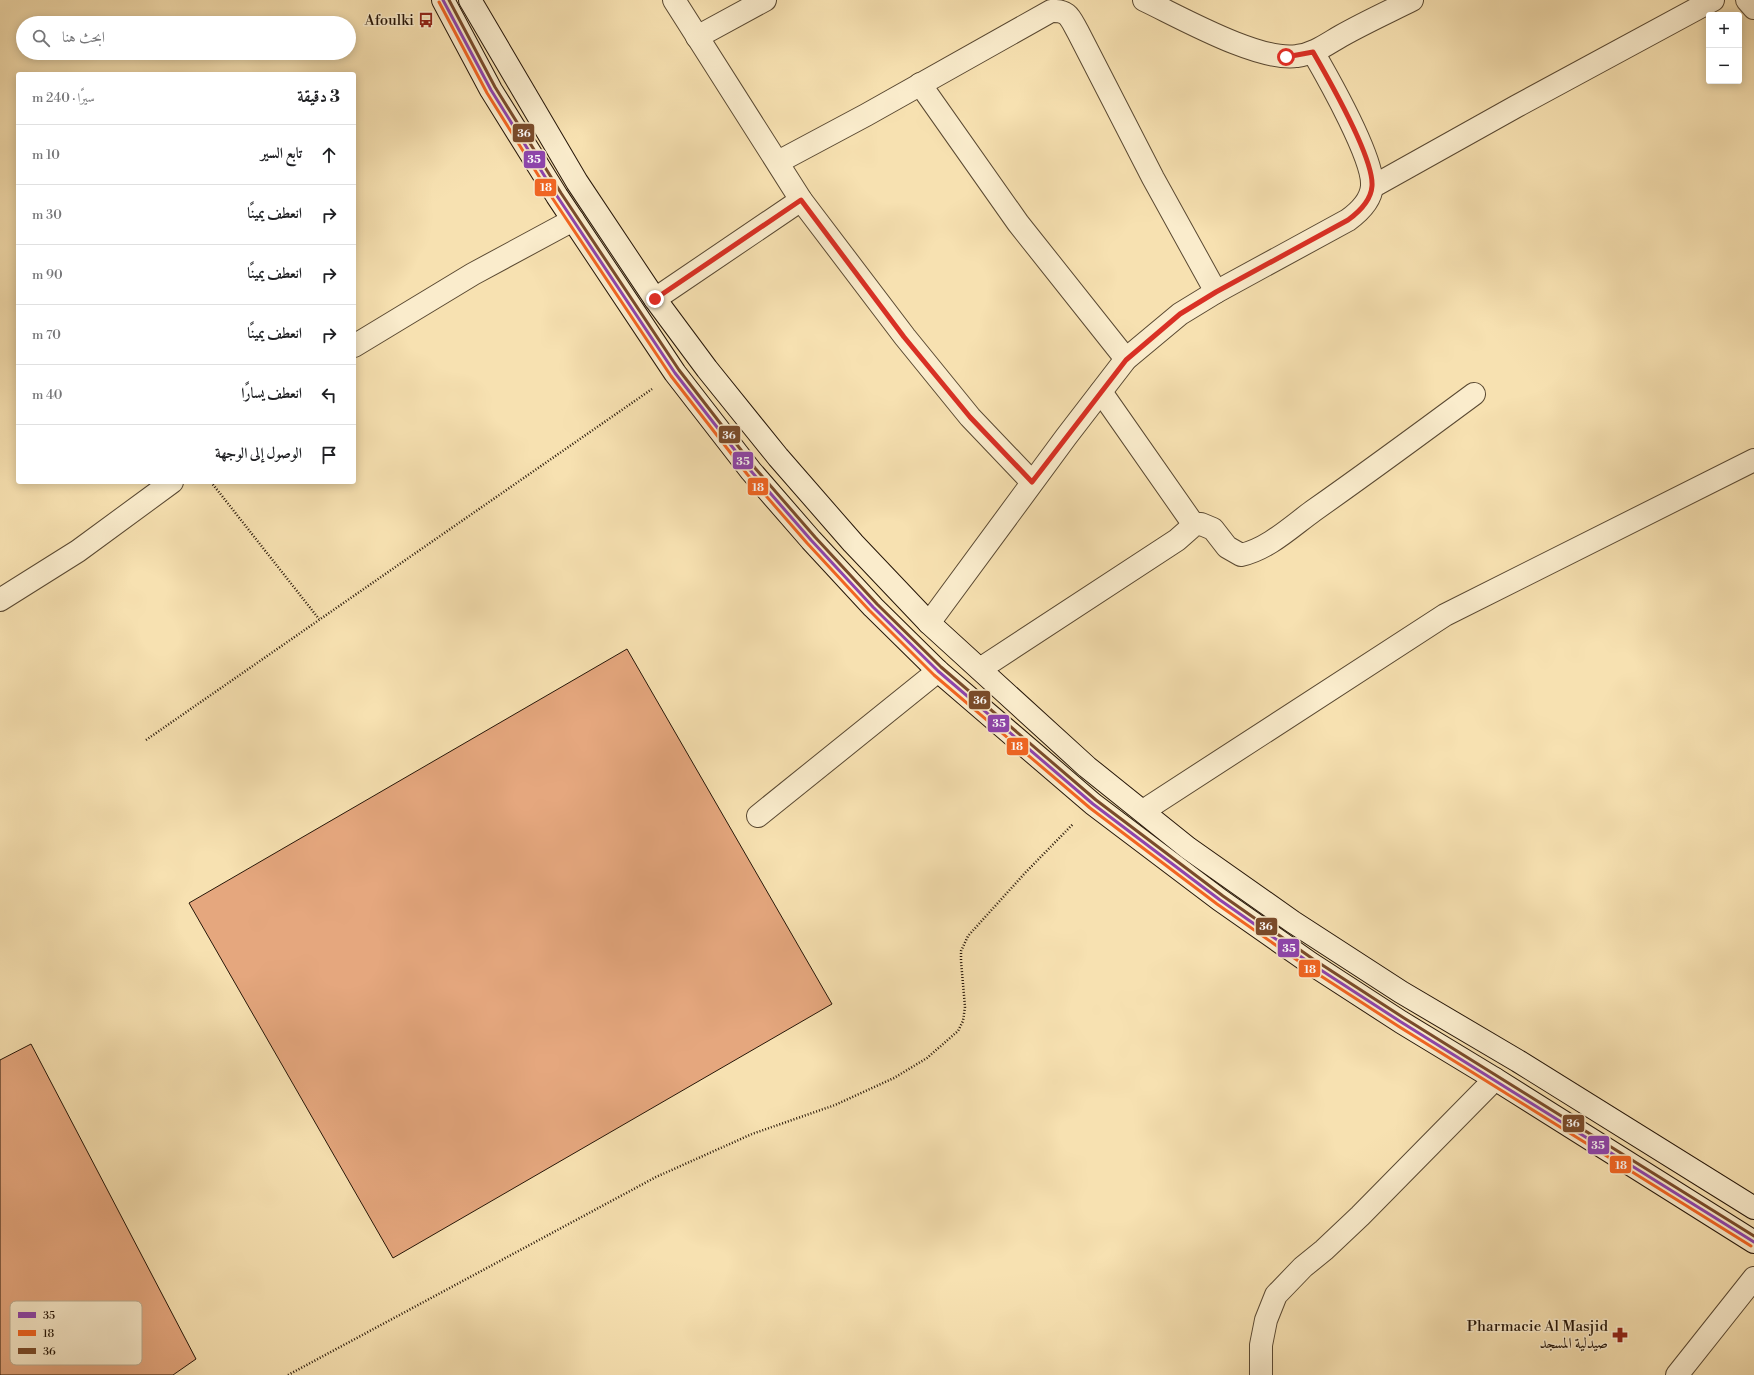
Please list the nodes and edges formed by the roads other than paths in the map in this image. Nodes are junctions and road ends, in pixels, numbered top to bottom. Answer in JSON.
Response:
{"nodes":[{"id":1,"x":443,"y":0,"type":"edge"},
{"id":2,"x":470,"y":0,"type":"edge"},
{"id":3,"x":674,"y":0,"type":"edge"},
{"id":4,"x":765,"y":0,"type":"edge"},
{"id":5,"x":1144,"y":0,"type":"edge"},
{"id":6,"x":1412,"y":0,"type":"edge"},
{"id":7,"x":1713,"y":0,"type":"edge"},
{"id":8,"x":1747,"y":0,"type":"edge"},
{"id":9,"x":1754,"y":8,"type":"edge"},
{"id":10,"x":697,"y":37,"type":"junction"},
{"id":11,"x":1313,"y":52,"type":"junction"},
{"id":12,"x":920,"y":84,"type":"junction"},
{"id":13,"x":778,"y":162,"type":"junction"},
{"id":14,"x":1372,"y":187,"type":"junction"},
{"id":15,"x":801,"y":200,"type":"junction"},
{"id":16,"x":573,"y":220,"type":"junction"},
{"id":17,"x":1216,"y":292,"type":"junction"},
{"id":18,"x":655,"y":299,"type":"junction"},
{"id":19,"x":356,"y":345,"type":"edge"},
{"id":20,"x":1126,"y":360,"type":"junction"},
{"id":21,"x":1101,"y":392,"type":"junction"},
{"id":22,"x":1474,"y":394,"type":"dead end"},
{"id":23,"x":1754,"y":460,"type":"edge"},
{"id":24,"x":1032,"y":482,"type":"junction"},
{"id":25,"x":169,"y":484,"type":"edge"},
{"id":26,"x":1194,"y":525,"type":"junction"},
{"id":27,"x":0,"y":600,"type":"edge"},
{"id":28,"x":929,"y":623,"type":"junction"},
{"id":29,"x":980,"y":669,"type":"junction"},
{"id":30,"x":938,"y":671,"type":"junction"},
{"id":31,"x":1143,"y":811,"type":"junction"},
{"id":32,"x":758,"y":816,"type":"dead end"},
{"id":33,"x":1495,"y":1079,"type":"junction"},
{"id":34,"x":1754,"y":1208,"type":"edge"},
{"id":35,"x":1754,"y":1242,"type":"edge"},
{"id":36,"x":1754,"y":1278,"type":"edge"},
{"id":37,"x":1261,"y":1375,"type":"edge"},
{"id":38,"x":1677,"y":1375,"type":"edge"}],
"edges":[{"from":1,"to":16,"type":"street"},
{"from":2,"to":18,"type":"street"},
{"from":3,"to":10,"type":"street"},
{"from":4,"to":10,"type":"street"},
{"from":5,"to":11,"type":"street"},
{"from":6,"to":11,"type":"street"},
{"from":7,"to":14,"type":"street"},
{"from":8,"to":9,"type":"street"},
{"from":10,"to":13,"type":"street"},
{"from":11,"to":14,"type":"street"},
{"from":12,"to":13,"type":"street"},
{"from":12,"to":17,"type":"street"},
{"from":12,"to":20,"type":"street"},
{"from":13,"to":15,"type":"street"},
{"from":14,"to":17,"type":"street"},
{"from":15,"to":18,"type":"street"},
{"from":15,"to":24,"type":"street"},
{"from":16,"to":19,"type":"street"},
{"from":16,"to":30,"type":"street"},
{"from":17,"to":20,"type":"street"},
{"from":18,"to":28,"type":"street"},
{"from":20,"to":21,"type":"street"},
{"from":21,"to":24,"type":"street"},
{"from":21,"to":26,"type":"street"},
{"from":22,"to":26,"type":"street"},
{"from":23,"to":31,"type":"street"},
{"from":24,"to":28,"type":"street"},
{"from":25,"to":27,"type":"street"},
{"from":26,"to":29,"type":"street"},
{"from":28,"to":29,"type":"street"},
{"from":29,"to":31,"type":"street"},
{"from":30,"to":32,"type":"street"},
{"from":30,"to":33,"type":"street"},
{"from":31,"to":34,"type":"street"},
{"from":33,"to":35,"type":"street"},
{"from":33,"to":37,"type":"street"},
{"from":36,"to":38,"type":"street"}]}
